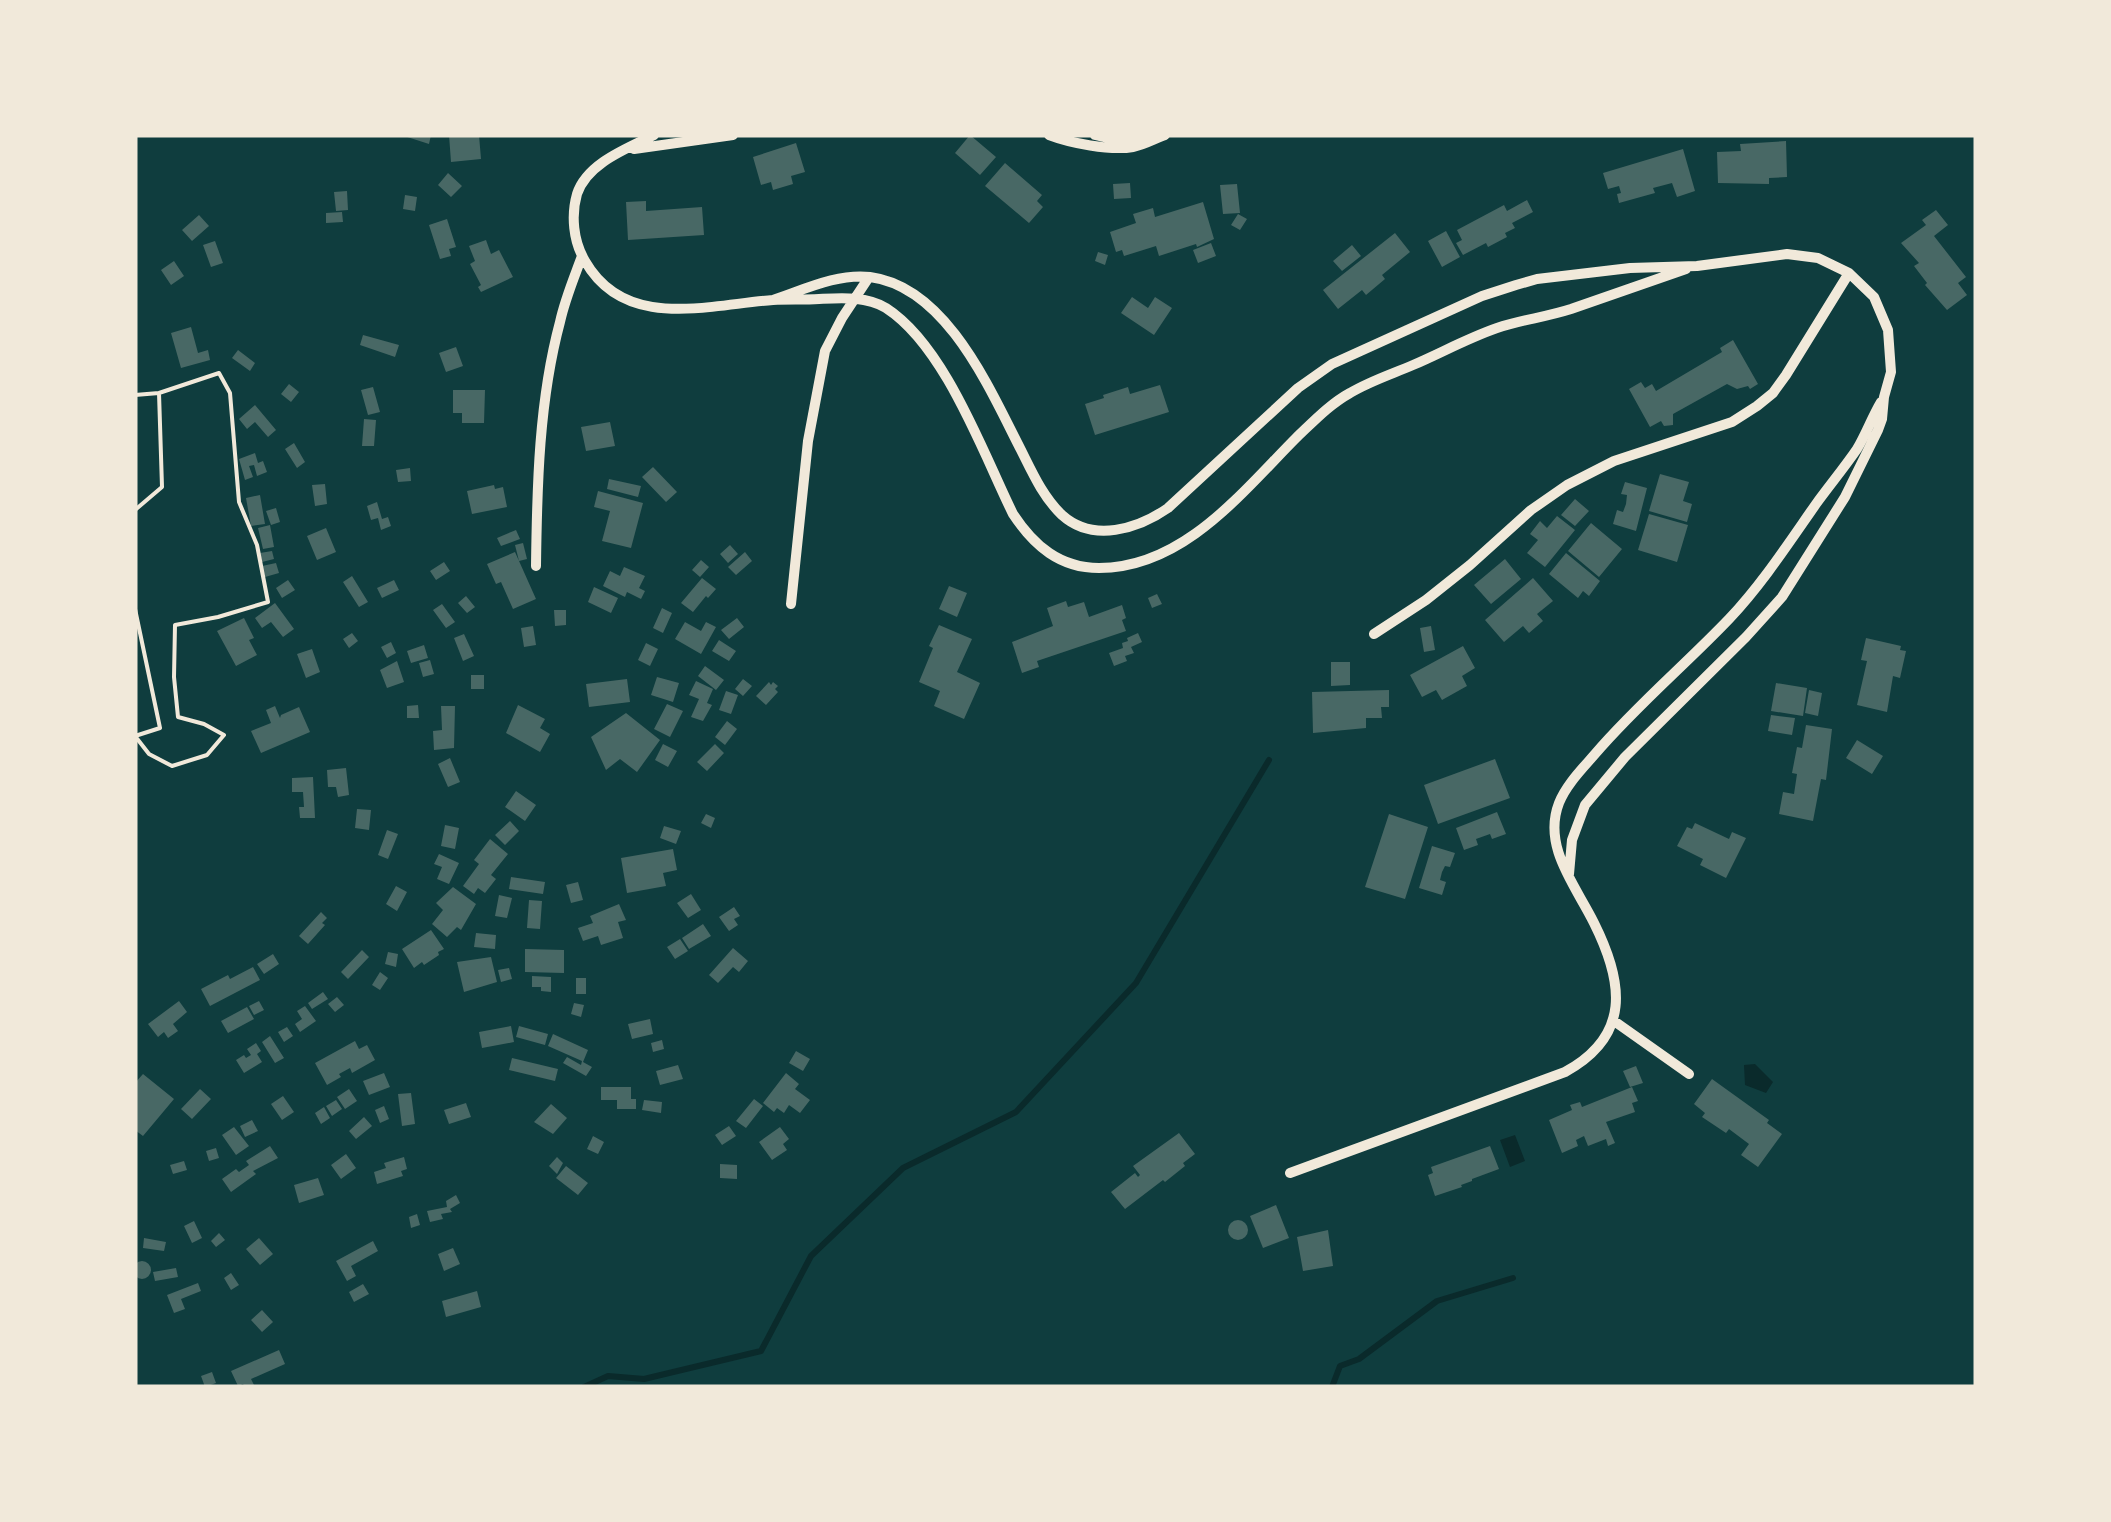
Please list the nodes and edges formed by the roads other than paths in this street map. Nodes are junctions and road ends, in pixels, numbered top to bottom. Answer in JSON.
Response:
{"nodes":[{"id":1,"x":654,"y":135,"type":"edge"},
{"id":2,"x":733,"y":135,"type":"edge"},
{"id":3,"x":1049,"y":135,"type":"edge"},
{"id":4,"x":1095,"y":135,"type":"edge"},
{"id":5,"x":1159,"y":137,"type":"edge"},
{"id":6,"x":623,"y":150,"type":"junction"},
{"id":7,"x":582,"y":256,"type":"junction"},
{"id":8,"x":1696,"y":266,"type":"junction"},
{"id":9,"x":1849,"y":273,"type":"junction"},
{"id":10,"x":869,"y":277,"type":"junction"},
{"id":11,"x":855,"y":298,"type":"junction"},
{"id":12,"x":774,"y":300,"type":"junction"},
{"id":13,"x":1884,"y":397,"type":"junction"},
{"id":14,"x":536,"y":566,"type":"dead end"},
{"id":15,"x":792,"y":604,"type":"dead end"},
{"id":16,"x":1374,"y":634,"type":"dead end"},
{"id":17,"x":1569,"y":874,"type":"junction"},
{"id":18,"x":1614,"y":1021,"type":"junction"},
{"id":19,"x":1689,"y":1074,"type":"dead end"},
{"id":20,"x":1290,"y":1172,"type":"dead end"}],
"edges":[{"from":1,"to":6,"type":"street"},
{"from":2,"to":6,"type":"street"},
{"from":3,"to":5,"type":"street"},
{"from":4,"to":5,"type":"street"},
{"from":6,"to":7,"type":"street"},
{"from":7,"to":12,"type":"street"},
{"from":7,"to":14,"type":"street"},
{"from":8,"to":9,"type":"street"},
{"from":8,"to":10,"type":"street"},
{"from":8,"to":11,"type":"street"},
{"from":9,"to":13,"type":"street"},
{"from":9,"to":16,"type":"street"},
{"from":10,"to":11,"type":"street"},
{"from":10,"to":12,"type":"street"},
{"from":11,"to":12,"type":"street"},
{"from":11,"to":15,"type":"street"},
{"from":13,"to":17,"type":"street"},
{"from":13,"to":17,"type":"street"},
{"from":17,"to":18,"type":"street"},
{"from":18,"to":19,"type":"street"},
{"from":18,"to":20,"type":"street"}]}
